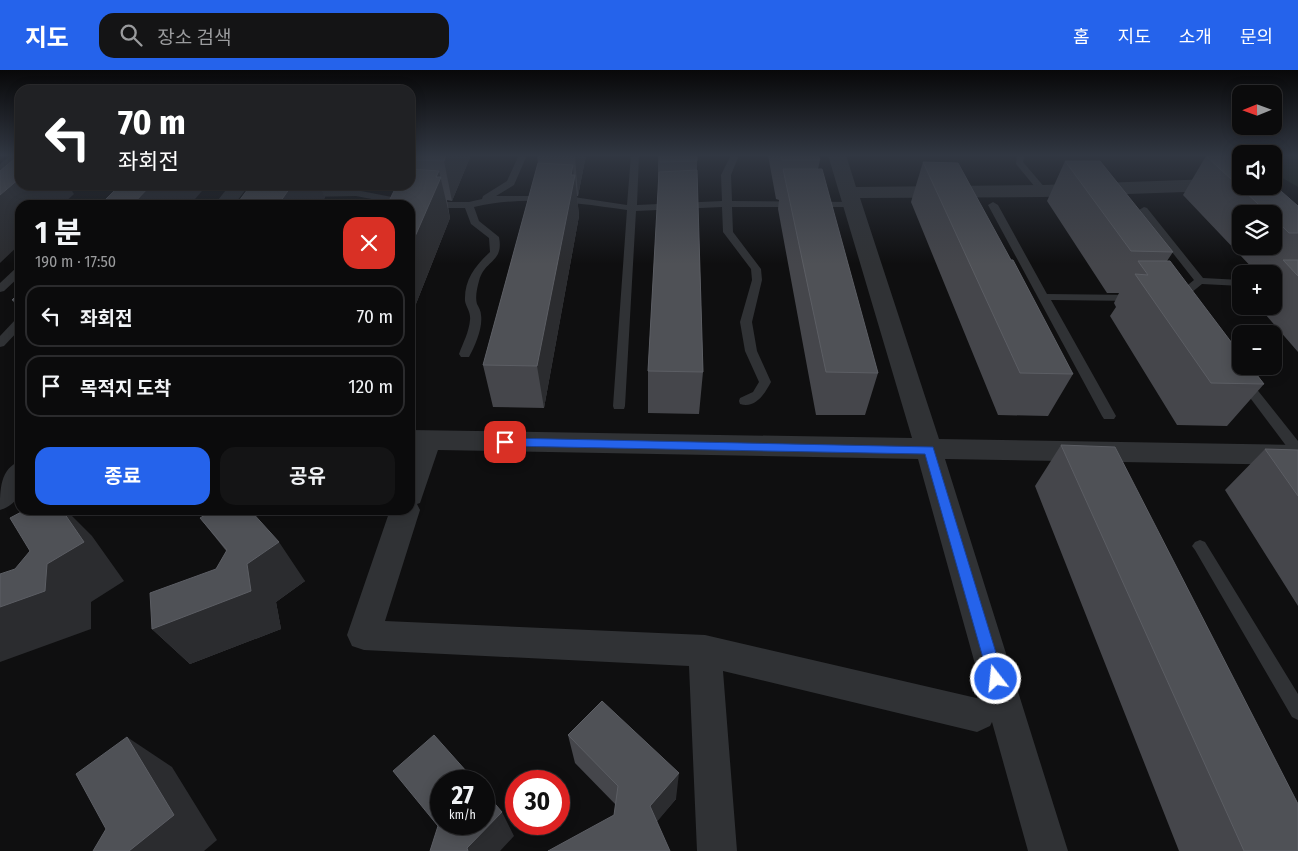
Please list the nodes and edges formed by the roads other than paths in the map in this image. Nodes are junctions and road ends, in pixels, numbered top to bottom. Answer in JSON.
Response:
{"nodes":[{"id":1,"x":496,"y":191,"type":"edge"},
{"id":2,"x":631,"y":191,"type":"edge"},
{"id":3,"x":727,"y":191,"type":"edge"},
{"id":4,"x":849,"y":191,"type":"edge"},
{"id":5,"x":1032,"y":191,"type":"edge"},
{"id":6,"x":290,"y":194,"type":"dead end"},
{"id":7,"x":851,"y":199,"type":"junction"},
{"id":8,"x":374,"y":200,"type":"edge"},
{"id":9,"x":415,"y":203,"type":"edge"},
{"id":10,"x":474,"y":204,"type":"junction"},
{"id":11,"x":727,"y":204,"type":"junction"},
{"id":12,"x":993,"y":205,"type":"dead end"},
{"id":13,"x":630,"y":208,"type":"junction"},
{"id":14,"x":1144,"y":210,"type":"dead end"},
{"id":15,"x":15,"y":275,"type":"edge"},
{"id":16,"x":1200,"y":281,"type":"junction"},
{"id":17,"x":1232,"y":283,"type":"edge"},
{"id":18,"x":0,"y":289,"type":"edge"},
{"id":19,"x":1043,"y":297,"type":"junction"},
{"id":20,"x":1150,"y":298,"type":"edge"},
{"id":21,"x":1178,"y":301,"type":"edge"},
{"id":22,"x":15,"y":327,"type":"edge"},
{"id":23,"x":0,"y":343,"type":"edge"},
{"id":24,"x":465,"y":354,"type":"dead end"},
{"id":25,"x":1238,"y":375,"type":"edge"},
{"id":26,"x":745,"y":401,"type":"dead end"},
{"id":27,"x":619,"y":406,"type":"dead end"},
{"id":28,"x":1109,"y":416,"type":"dead end"},
{"id":29,"x":419,"y":441,"type":"edge"},
{"id":30,"x":929,"y":450,"type":"junction"},
{"id":31,"x":1298,"y":451,"type":"edge"},
{"id":32,"x":1298,"y":455,"type":"edge"},
{"id":33,"x":415,"y":465,"type":"edge"},
{"id":34,"x":15,"y":479,"type":"edge"},
{"id":35,"x":0,"y":499,"type":"edge"},
{"id":36,"x":403,"y":515,"type":"edge"},
{"id":37,"x":1200,"y":546,"type":"dead end"},
{"id":38,"x":705,"y":651,"type":"junction"},
{"id":39,"x":1298,"y":711,"type":"edge"},
{"id":40,"x":978,"y":714,"type":"dead end"},
{"id":41,"x":717,"y":851,"type":"edge"},
{"id":42,"x":1048,"y":851,"type":"edge"}],
"edges":[{"from":1,"to":10,"type":"lane"},
{"from":2,"to":13,"type":"lane"},
{"from":3,"to":11,"type":"lane"},
{"from":4,"to":7,"type":"street"},
{"from":5,"to":7,"type":"street"},
{"from":6,"to":8,"type":"lane"},
{"from":7,"to":11,"type":"lane"},
{"from":7,"to":30,"type":"street"},
{"from":9,"to":10,"type":"lane"},
{"from":10,"to":13,"type":"lane"},
{"from":10,"to":24,"type":"lane"},
{"from":11,"to":13,"type":"lane"},
{"from":11,"to":26,"type":"lane"},
{"from":12,"to":19,"type":"lane"},
{"from":13,"to":27,"type":"lane"},
{"from":14,"to":16,"type":"lane"},
{"from":15,"to":18,"type":"lane"},
{"from":16,"to":17,"type":"lane"},
{"from":16,"to":21,"type":"lane"},
{"from":19,"to":20,"type":"lane"},
{"from":19,"to":28,"type":"lane"},
{"from":22,"to":23,"type":"lane"},
{"from":25,"to":31,"type":"lane"},
{"from":29,"to":30,"type":"street"},
{"from":29,"to":33,"type":"street"},
{"from":30,"to":32,"type":"street"},
{"from":30,"to":42,"type":"street"},
{"from":34,"to":35,"type":"street"},
{"from":36,"to":38,"type":"street"},
{"from":37,"to":39,"type":"lane"},
{"from":38,"to":40,"type":"street"},
{"from":38,"to":41,"type":"street"}]}
